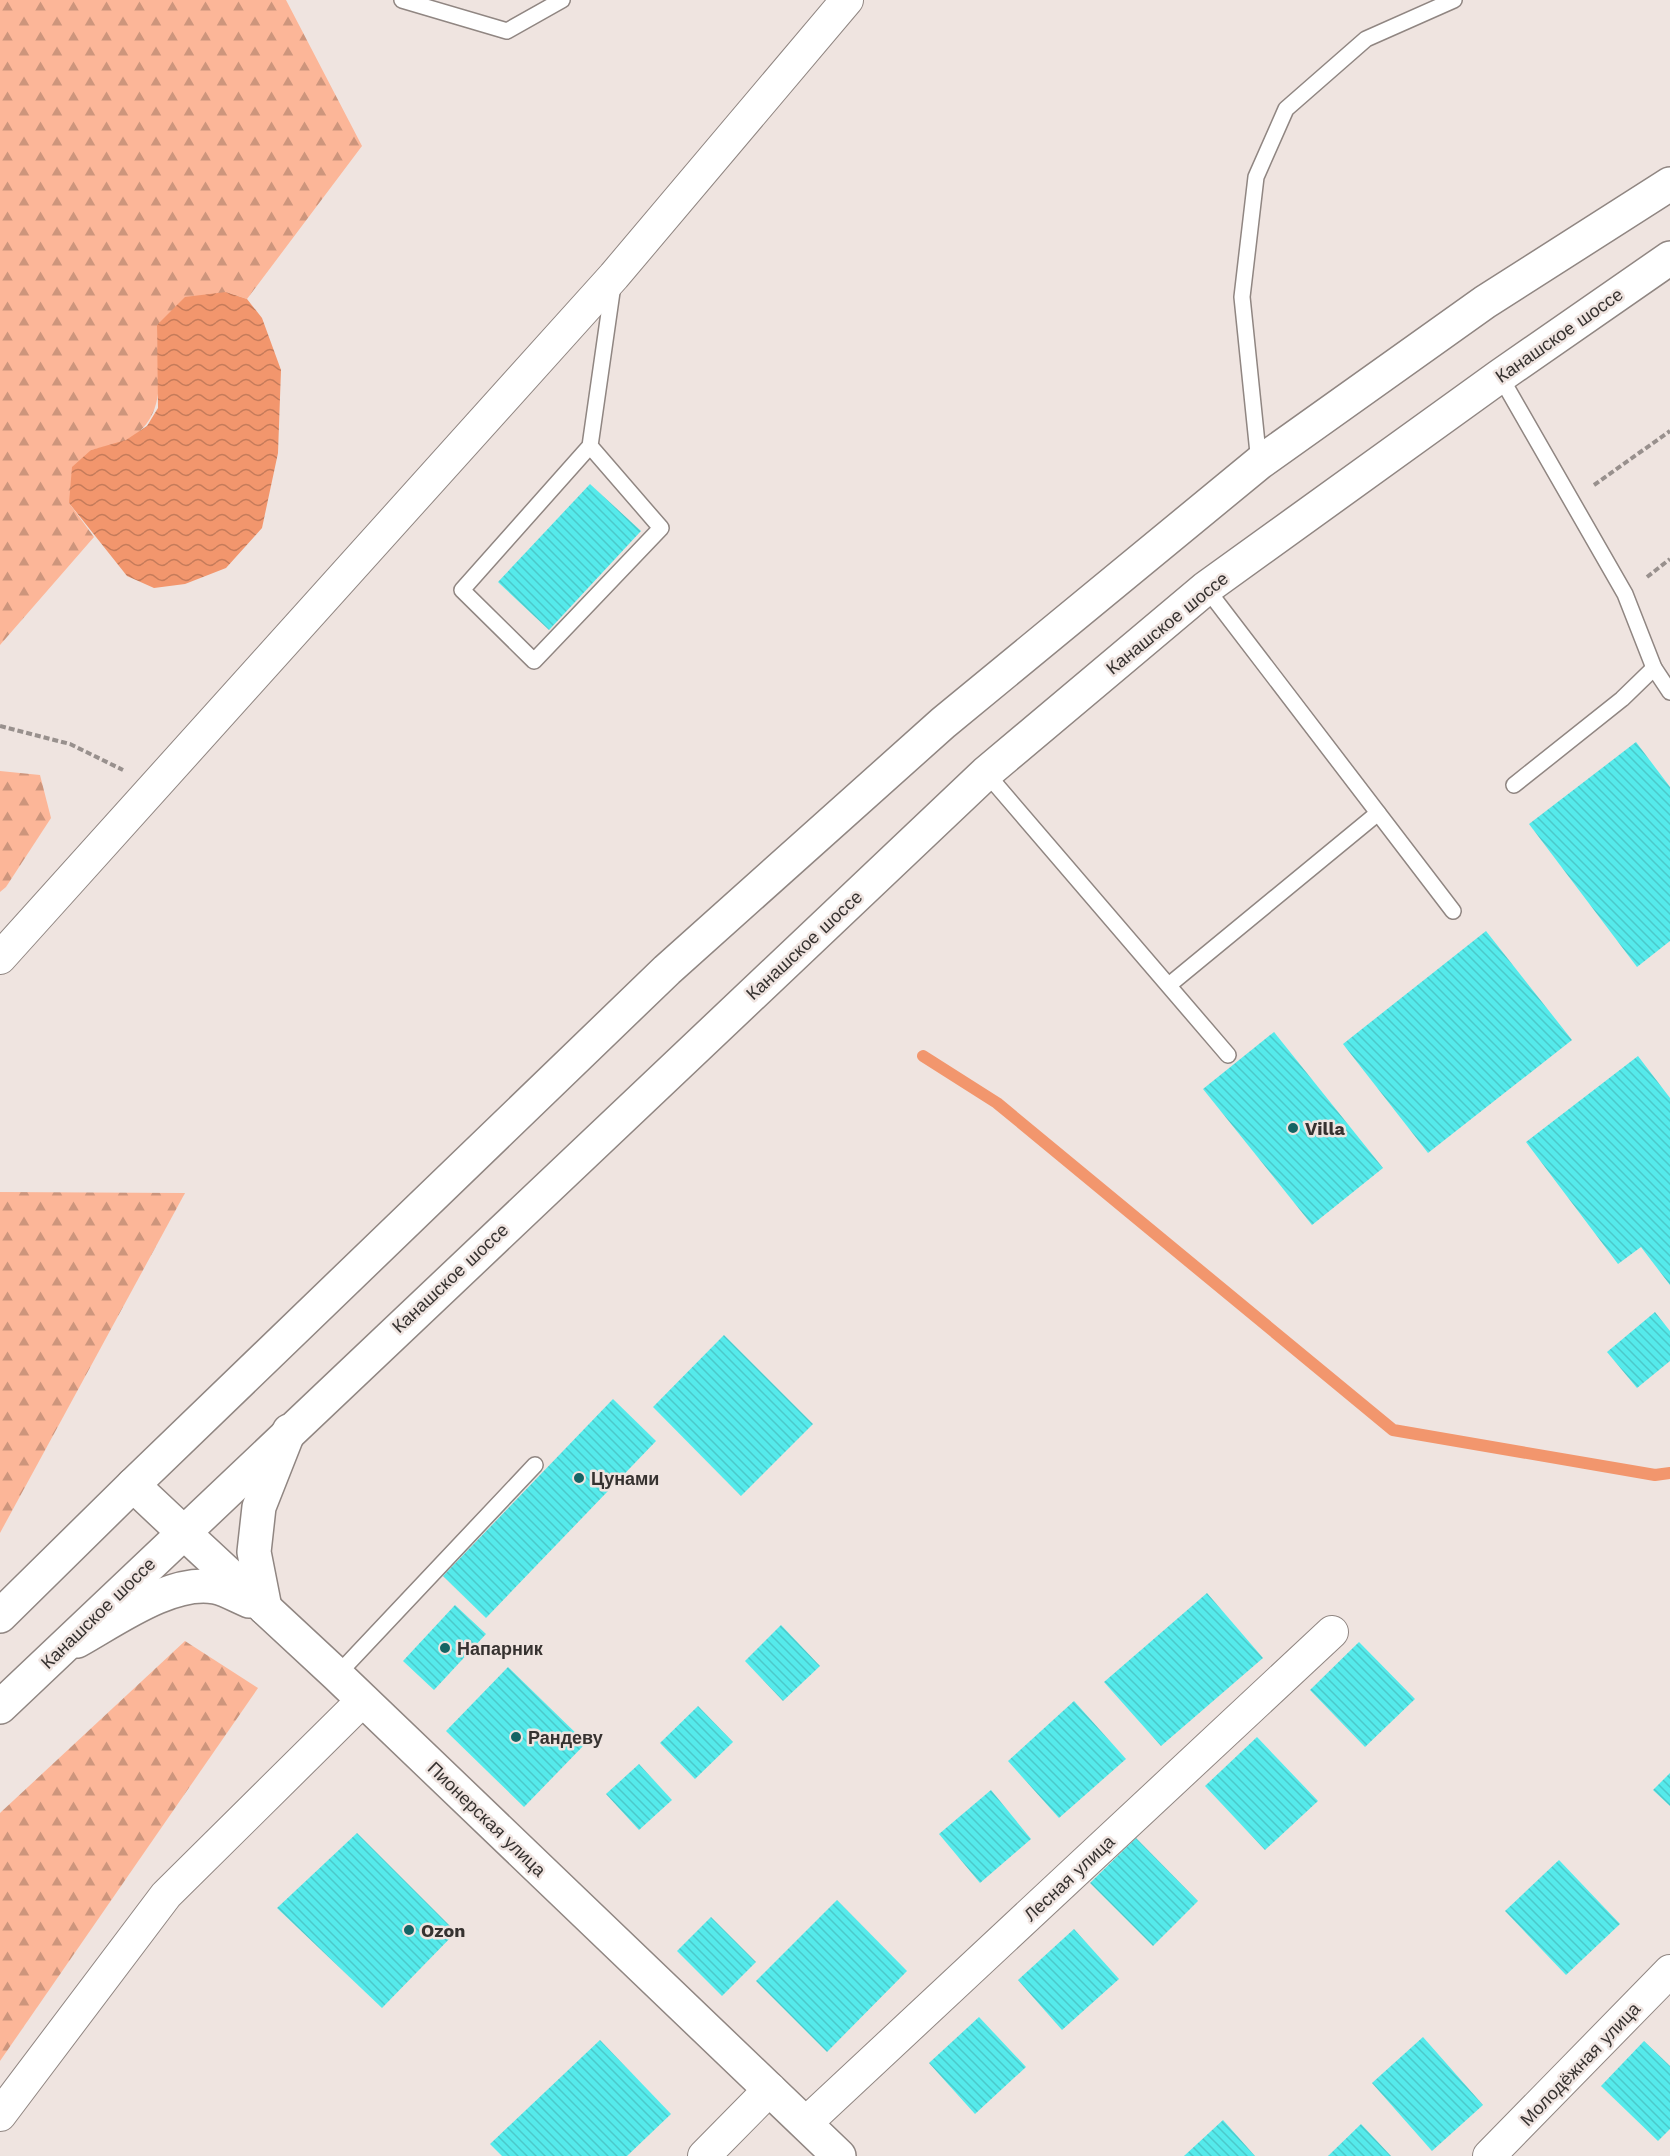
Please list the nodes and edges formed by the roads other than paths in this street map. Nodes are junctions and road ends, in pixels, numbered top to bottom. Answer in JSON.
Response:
{"nodes":[{"id":1,"x":402,"y":0,"type":"edge"},
{"id":2,"x":562,"y":0,"type":"edge"},
{"id":3,"x":847,"y":0,"type":"edge"},
{"id":4,"x":1454,"y":0,"type":"edge"},
{"id":5,"x":1670,"y":184,"type":"edge"},
{"id":6,"x":1670,"y":258,"type":"edge"},
{"id":7,"x":615,"y":276,"type":"junction"},
{"id":8,"x":1500,"y":376,"type":"junction"},
{"id":9,"x":590,"y":446,"type":"junction"},
{"id":10,"x":1259,"y":463,"type":"junction"},
{"id":11,"x":1206,"y":588,"type":"junction"},
{"id":12,"x":1654,"y":668,"type":"junction"},
{"id":13,"x":1670,"y":692,"type":"edge"},
{"id":14,"x":986,"y":773,"type":"junction"},
{"id":15,"x":1514,"y":785,"type":"dead end"},
{"id":16,"x":1378,"y":813,"type":"junction"},
{"id":17,"x":1453,"y":911,"type":"dead end"},
{"id":18,"x":0,"y":958,"type":"edge"},
{"id":19,"x":1169,"y":985,"type":"junction"},
{"id":20,"x":1228,"y":1054,"type":"dead end"},
{"id":21,"x":289,"y":1431,"type":"junction"},
{"id":22,"x":535,"y":1465,"type":"dead end"},
{"id":23,"x":133,"y":1485,"type":"junction"},
{"id":24,"x":183,"y":1532,"type":"junction"},
{"id":25,"x":265,"y":1608,"type":"junction"},
{"id":26,"x":0,"y":1616,"type":"edge"},
{"id":27,"x":1332,"y":1632,"type":"dead end"},
{"id":28,"x":58,"y":1650,"type":"junction"},
{"id":29,"x":337,"y":1675,"type":"junction"},
{"id":30,"x":363,"y":1700,"type":"junction"},
{"id":31,"x":0,"y":1707,"type":"edge"},
{"id":32,"x":1670,"y":1971,"type":"edge"},
{"id":33,"x":770,"y":2089,"type":"junction"},
{"id":34,"x":0,"y":2115,"type":"edge"},
{"id":35,"x":806,"y":2124,"type":"junction"},
{"id":36,"x":704,"y":2156,"type":"edge"},
{"id":37,"x":839,"y":2156,"type":"edge"},
{"id":38,"x":1489,"y":2156,"type":"edge"}],
"edges":[{"from":1,"to":2,"type":"lane"},
{"from":3,"to":7,"type":"street"},
{"from":4,"to":10,"type":"lane"},
{"from":5,"to":10,"type":"main road"},
{"from":6,"to":8,"type":"main road","name":"Канашское шоссе"},
{"from":7,"to":9,"type":"lane"},
{"from":7,"to":18,"type":"street"},
{"from":8,"to":11,"type":"main road","name":"Канашское шоссе"},
{"from":8,"to":12,"type":"lane"},
{"from":9,"to":9,"type":"lane"},
{"from":10,"to":23,"type":"main road"},
{"from":11,"to":14,"type":"main road","name":"Канашское шоссе"},
{"from":11,"to":16,"type":"lane"},
{"from":12,"to":13,"type":"lane"},
{"from":12,"to":15,"type":"lane"},
{"from":14,"to":19,"type":"lane"},
{"from":14,"to":21,"type":"main road","name":"Канашское шоссе"},
{"from":16,"to":17,"type":"lane"},
{"from":16,"to":19,"type":"lane"},
{"from":19,"to":20,"type":"lane"},
{"from":21,"to":24,"type":"main road","name":"Канашское шоссе"},
{"from":21,"to":25,"type":"main road"},
{"from":22,"to":29,"type":"lane"},
{"from":23,"to":24,"type":"main road","name":"Пионерская улица"},
{"from":23,"to":26,"type":"main road"},
{"from":24,"to":25,"type":"main road","name":"Пионерская улица"},
{"from":24,"to":28,"type":"main road","name":"Канашское шоссе"},
{"from":25,"to":28,"type":"main road"},
{"from":25,"to":29,"type":"main road","name":"Пионерская улица"},
{"from":27,"to":35,"type":"street","name":"Лесная улица"},
{"from":28,"to":31,"type":"main road","name":"Канашское шоссе"},
{"from":29,"to":30,"type":"main road","name":"Пионерская улица"},
{"from":30,"to":33,"type":"main road","name":"Пионерская улица"},
{"from":30,"to":34,"type":"street"},
{"from":32,"to":38,"type":"street","name":"Молодёжная улица"},
{"from":33,"to":35,"type":"main road","name":"Пионерская улица"},
{"from":33,"to":36,"type":"street"},
{"from":35,"to":37,"type":"main road","name":"Пионерская улица"}]}
